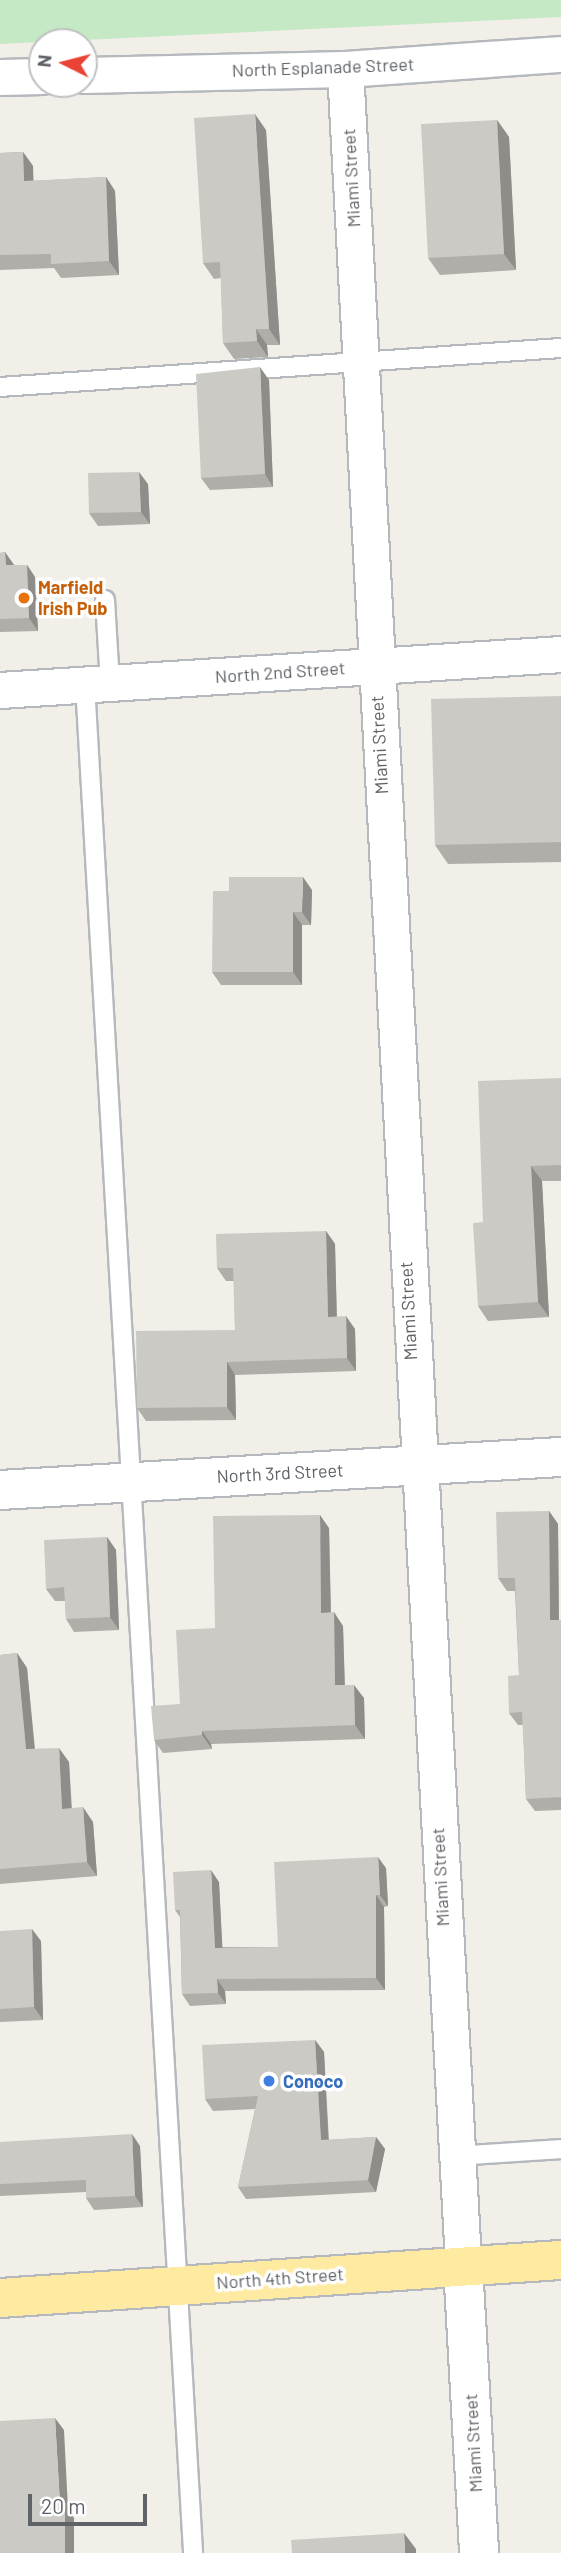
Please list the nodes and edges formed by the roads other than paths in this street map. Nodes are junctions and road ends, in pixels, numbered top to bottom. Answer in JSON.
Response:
{"nodes":[{"id":1,"x":561,"y":54,"type":"edge"},
{"id":2,"x":345,"y":69,"type":"junction"},
{"id":3,"x":98,"y":75,"type":"edge"},
{"id":4,"x":28,"y":76,"type":"edge"},
{"id":5,"x":0,"y":77,"type":"edge"},
{"id":6,"x":561,"y":348,"type":"edge"},
{"id":7,"x":360,"y":362,"type":"junction"},
{"id":8,"x":0,"y":387,"type":"edge"},
{"id":9,"x":105,"y":600,"type":"dead end"},
{"id":10,"x":561,"y":654,"type":"edge"},
{"id":11,"x":375,"y":666,"type":"junction"},
{"id":12,"x":97,"y":683,"type":"junction"},
{"id":13,"x":0,"y":690,"type":"edge"},
{"id":14,"x":561,"y":1457,"type":"edge"},
{"id":15,"x":416,"y":1465,"type":"junction"},
{"id":16,"x":131,"y":1483,"type":"junction"},
{"id":17,"x":0,"y":1490,"type":"edge"},
{"id":18,"x":561,"y":2149,"type":"edge"},
{"id":19,"x":456,"y":2156,"type":"junction"},
{"id":20,"x":561,"y":2260,"type":"edge"},
{"id":21,"x":463,"y":2265,"type":"junction"},
{"id":22,"x":179,"y":2285,"type":"junction"},
{"id":23,"x":0,"y":2298,"type":"edge"},
{"id":24,"x":193,"y":2553,"type":"edge"},
{"id":25,"x":479,"y":2553,"type":"edge"}],
"edges":[{"from":1,"to":2,"type":"street","name":"North Esplanade Street"},
{"from":2,"to":3,"type":"street","name":"North Esplanade Street"},
{"from":2,"to":7,"type":"street","name":"Miami Street"},
{"from":4,"to":5,"type":"street"},
{"from":6,"to":7,"type":"lane"},
{"from":7,"to":8,"type":"lane"},
{"from":7,"to":11,"type":"street","name":"Miami Street"},
{"from":9,"to":12,"type":"lane"},
{"from":10,"to":11,"type":"street","name":"North 2nd Street"},
{"from":11,"to":12,"type":"street","name":"North 2nd Street"},
{"from":11,"to":15,"type":"street","name":"Miami Street"},
{"from":12,"to":13,"type":"street","name":"North 2nd Street"},
{"from":12,"to":16,"type":"lane"},
{"from":14,"to":15,"type":"street","name":"North 3rd Street"},
{"from":15,"to":16,"type":"street","name":"North 3rd Street"},
{"from":15,"to":19,"type":"street","name":"Miami Street"},
{"from":16,"to":17,"type":"street","name":"North 3rd Street"},
{"from":16,"to":22,"type":"lane"},
{"from":18,"to":19,"type":"lane"},
{"from":19,"to":21,"type":"street","name":"Miami Street"},
{"from":20,"to":21,"type":"highway","name":"North 4th Street"},
{"from":21,"to":22,"type":"highway","name":"North 4th Street"},
{"from":21,"to":25,"type":"street","name":"Miami Street"},
{"from":22,"to":23,"type":"highway","name":"North 4th Street"},
{"from":22,"to":24,"type":"lane"}]}
